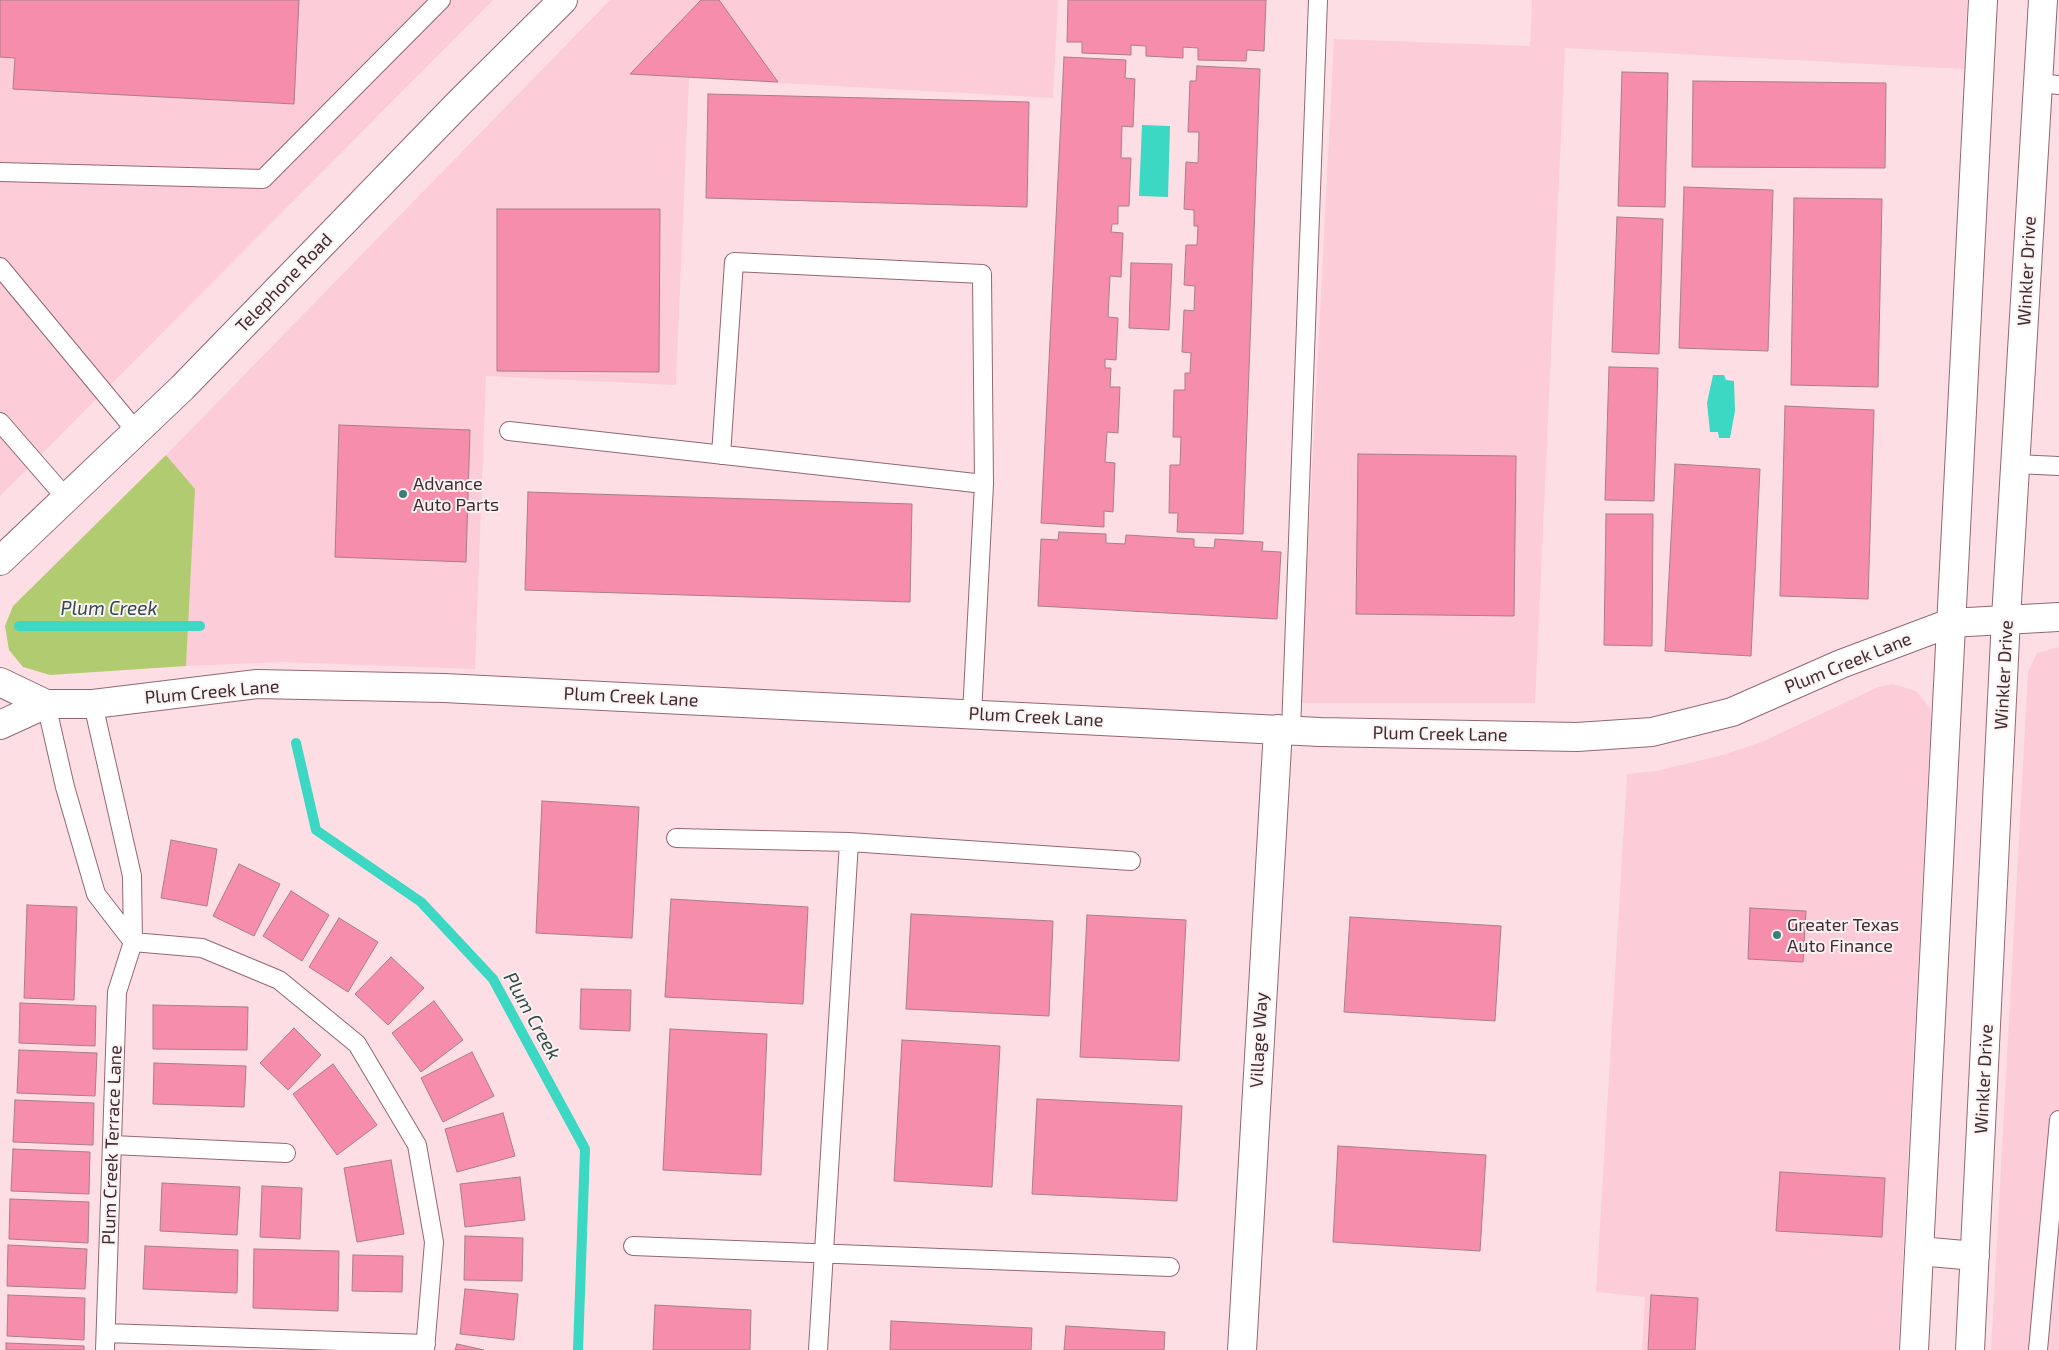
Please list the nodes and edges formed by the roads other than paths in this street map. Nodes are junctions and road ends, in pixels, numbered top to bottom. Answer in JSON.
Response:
{"nodes":[{"id":1,"x":441,"y":0,"type":"edge"},
{"id":2,"x":563,"y":0,"type":"edge"},
{"id":3,"x":1318,"y":0,"type":"edge"},
{"id":4,"x":1982,"y":0,"type":"edge"},
{"id":5,"x":2043,"y":0,"type":"edge"},
{"id":6,"x":2049,"y":84,"type":"edge"},
{"id":7,"x":0,"y":172,"type":"edge"},
{"id":8,"x":0,"y":267,"type":"edge"},
{"id":9,"x":0,"y":422,"type":"edge"},
{"id":10,"x":136,"y":431,"type":"junction"},
{"id":11,"x":510,"y":431,"type":"dead end"},
{"id":12,"x":721,"y":455,"type":"junction"},
{"id":13,"x":2016,"y":464,"type":"junction"},
{"id":14,"x":2059,"y":466,"type":"edge"},
{"id":15,"x":984,"y":484,"type":"junction"},
{"id":16,"x":66,"y":498,"type":"junction"},
{"id":17,"x":0,"y":561,"type":"edge"},
{"id":18,"x":2059,"y":617,"type":"edge"},
{"id":19,"x":2006,"y":618,"type":"junction"},
{"id":20,"x":1950,"y":623,"type":"junction"},
{"id":21,"x":0,"y":682,"type":"edge"},
{"id":22,"x":46,"y":704,"type":"junction"},
{"id":23,"x":93,"y":704,"type":"junction"},
{"id":24,"x":972,"y":714,"type":"junction"},
{"id":25,"x":0,"y":725,"type":"edge"},
{"id":26,"x":1284,"y":730,"type":"junction"},
{"id":27,"x":676,"y":838,"type":"dead end"},
{"id":28,"x":850,"y":842,"type":"junction"},
{"id":29,"x":1131,"y":861,"type":"dead end"},
{"id":30,"x":133,"y":942,"type":"junction"},
{"id":31,"x":2059,"y":1120,"type":"edge"},
{"id":32,"x":112,"y":1146,"type":"junction"},
{"id":33,"x":286,"y":1153,"type":"dead end"},
{"id":34,"x":633,"y":1246,"type":"dead end"},
{"id":35,"x":1919,"y":1251,"type":"junction"},
{"id":36,"x":823,"y":1253,"type":"junction"},
{"id":37,"x":1975,"y":1256,"type":"junction"},
{"id":38,"x":1170,"y":1267,"type":"dead end"},
{"id":39,"x":106,"y":1342,"type":"edge"},
{"id":40,"x":426,"y":1347,"type":"edge"},
{"id":41,"x":818,"y":1350,"type":"edge"},
{"id":42,"x":1242,"y":1350,"type":"edge"},
{"id":43,"x":1914,"y":1350,"type":"edge"},
{"id":44,"x":1970,"y":1350,"type":"edge"},
{"id":45,"x":2038,"y":1350,"type":"edge"}],
"edges":[{"from":1,"to":7,"type":"lane"},
{"from":2,"to":10,"type":"main road","name":"Telephone Road"},
{"from":3,"to":26,"type":"lane"},
{"from":4,"to":20,"type":"main road"},
{"from":5,"to":6,"type":"main road","name":"Winkler Drive"},
{"from":6,"to":13,"type":"main road","name":"Winkler Drive"},
{"from":8,"to":10,"type":"lane"},
{"from":9,"to":16,"type":"lane"},
{"from":10,"to":16,"type":"main road","name":"Telephone Road"},
{"from":11,"to":12,"type":"lane"},
{"from":12,"to":15,"type":"lane"},
{"from":12,"to":15,"type":"lane"},
{"from":13,"to":14,"type":"lane"},
{"from":13,"to":19,"type":"main road","name":"Winkler Drive"},
{"from":15,"to":24,"type":"lane"},
{"from":16,"to":17,"type":"main road","name":"Telephone Road"},
{"from":18,"to":19,"type":"main road","name":"Plum Creek Lane"},
{"from":19,"to":20,"type":"main road","name":"Plum Creek Lane"},
{"from":19,"to":37,"type":"main road","name":"Winkler Drive"},
{"from":20,"to":26,"type":"main road","name":"Plum Creek Lane"},
{"from":20,"to":35,"type":"main road"},
{"from":21,"to":22,"type":"main road","name":"Plum Creek Lane"},
{"from":22,"to":23,"type":"main road","name":"Plum Creek Lane"},
{"from":22,"to":25,"type":"main road","name":"Plum Creek Lane"},
{"from":22,"to":30,"type":"lane"},
{"from":23,"to":24,"type":"main road","name":"Plum Creek Lane"},
{"from":23,"to":30,"type":"lane","name":"Plum Creek Terrace Lane"},
{"from":24,"to":26,"type":"main road","name":"Plum Creek Lane"},
{"from":26,"to":42,"type":"main road","name":"Village Way"},
{"from":27,"to":28,"type":"lane"},
{"from":28,"to":29,"type":"lane"},
{"from":28,"to":36,"type":"lane"},
{"from":30,"to":32,"type":"lane","name":"Plum Creek Terrace Lane"},
{"from":30,"to":40,"type":"lane"},
{"from":31,"to":45,"type":"lane"},
{"from":32,"to":33,"type":"lane"},
{"from":32,"to":39,"type":"lane","name":"Plum Creek Terrace Lane"},
{"from":34,"to":36,"type":"lane"},
{"from":35,"to":37,"type":"main road"},
{"from":35,"to":43,"type":"main road"},
{"from":36,"to":38,"type":"lane"},
{"from":36,"to":41,"type":"lane"},
{"from":37,"to":44,"type":"main road","name":"Winkler Drive"},
{"from":39,"to":40,"type":"lane"}]}
